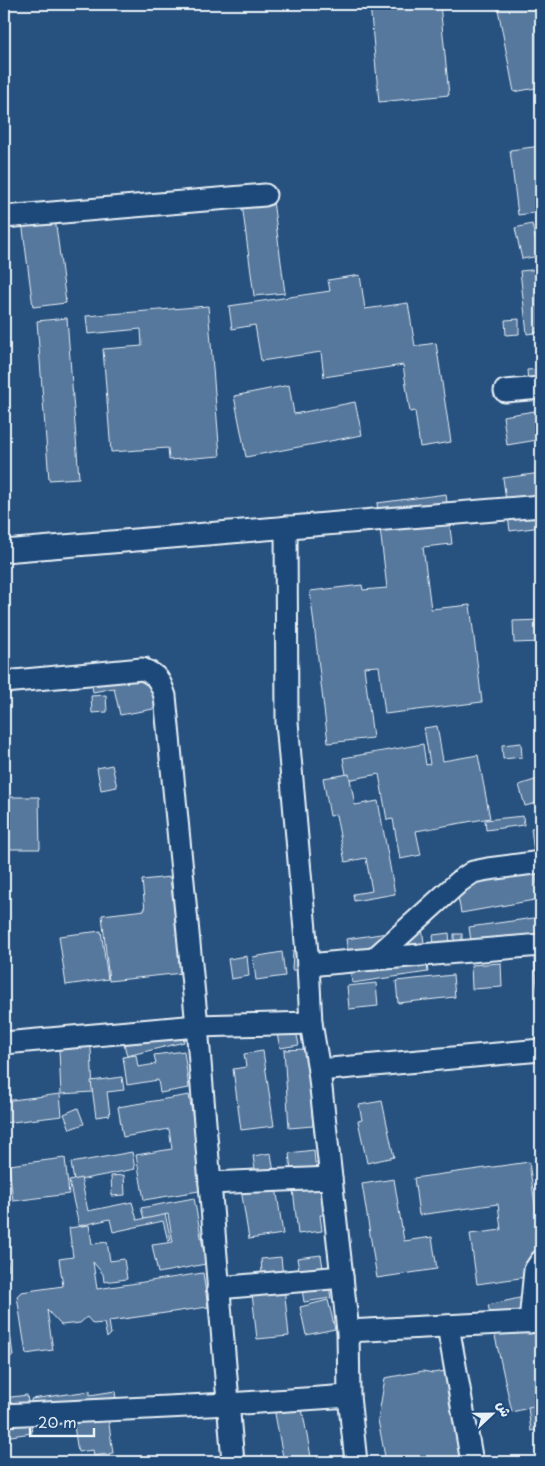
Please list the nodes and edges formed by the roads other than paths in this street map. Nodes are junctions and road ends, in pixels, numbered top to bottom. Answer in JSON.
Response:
{"nodes":[{"id":1,"x":265,"y":195,"type":"dead end"},
{"id":2,"x":4,"y":217,"type":"edge"},
{"id":3,"x":541,"y":388,"type":"edge"},
{"id":4,"x":505,"y":391,"type":"dead end"},
{"id":5,"x":541,"y":506,"type":"edge"},
{"id":6,"x":286,"y":527,"type":"junction"},
{"id":7,"x":4,"y":550,"type":"edge"},
{"id":8,"x":4,"y":682,"type":"edge"},
{"id":9,"x":541,"y":862,"type":"edge"},
{"id":10,"x":541,"y":946,"type":"edge"},
{"id":11,"x":374,"y":959,"type":"junction"},
{"id":12,"x":308,"y":965,"type":"junction"},
{"id":13,"x":310,"y":1023,"type":"junction"},
{"id":14,"x":197,"y":1026,"type":"junction"},
{"id":15,"x":4,"y":1043,"type":"edge"},
{"id":16,"x":541,"y":1050,"type":"edge"},
{"id":17,"x":319,"y":1070,"type":"junction"},
{"id":18,"x":331,"y":1178,"type":"junction"},
{"id":19,"x":210,"y":1183,"type":"junction"},
{"id":20,"x":541,"y":1262,"type":"edge"},
{"id":21,"x":342,"y":1277,"type":"junction"},
{"id":22,"x":218,"y":1288,"type":"junction"},
{"id":23,"x":536,"y":1321,"type":"edge"},
{"id":24,"x":448,"y":1326,"type":"junction"},
{"id":25,"x":348,"y":1331,"type":"junction"},
{"id":26,"x":349,"y":1396,"type":"junction"},
{"id":27,"x":228,"y":1404,"type":"junction"},
{"id":28,"x":4,"y":1415,"type":"edge"},
{"id":29,"x":232,"y":1462,"type":"edge"},
{"id":30,"x":356,"y":1462,"type":"edge"},
{"id":31,"x":472,"y":1462,"type":"edge"}],
"edges":[{"from":1,"to":2,"type":"street"},
{"from":3,"to":4,"type":"street"},
{"from":5,"to":6,"type":"street"},
{"from":6,"to":7,"type":"street"},
{"from":6,"to":12,"type":"street"},
{"from":8,"to":14,"type":"street"},
{"from":9,"to":11,"type":"street"},
{"from":10,"to":11,"type":"street"},
{"from":11,"to":12,"type":"street"},
{"from":12,"to":13,"type":"street"},
{"from":13,"to":14,"type":"street"},
{"from":13,"to":17,"type":"street"},
{"from":14,"to":15,"type":"street"},
{"from":14,"to":19,"type":"street"},
{"from":16,"to":17,"type":"street"},
{"from":17,"to":18,"type":"street"},
{"from":18,"to":19,"type":"street"},
{"from":18,"to":21,"type":"street"},
{"from":19,"to":22,"type":"street"},
{"from":20,"to":23,"type":"street"},
{"from":21,"to":22,"type":"street"},
{"from":21,"to":25,"type":"street"},
{"from":22,"to":27,"type":"street"},
{"from":23,"to":24,"type":"street"},
{"from":24,"to":25,"type":"street"},
{"from":24,"to":31,"type":"street"},
{"from":25,"to":26,"type":"street"},
{"from":26,"to":27,"type":"street"},
{"from":26,"to":30,"type":"street"},
{"from":27,"to":28,"type":"street"},
{"from":27,"to":29,"type":"street"}]}
